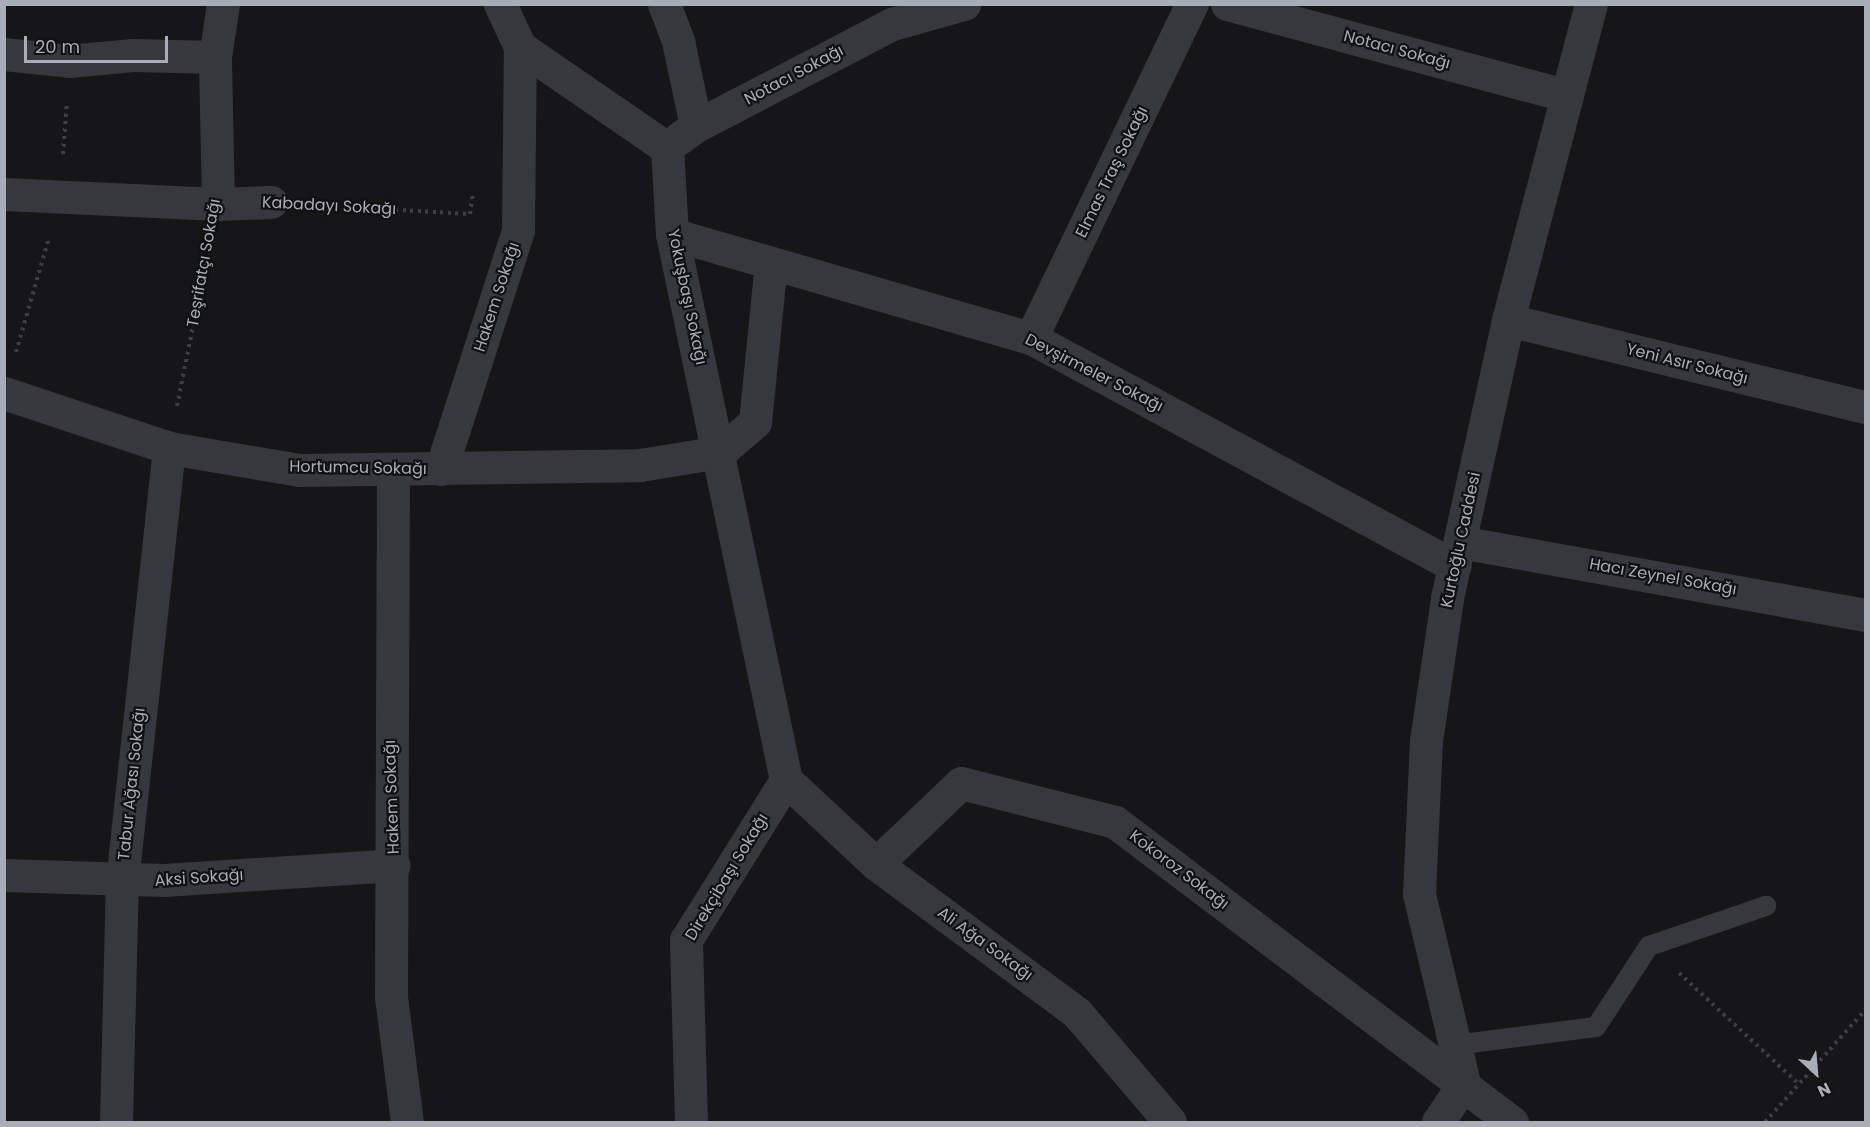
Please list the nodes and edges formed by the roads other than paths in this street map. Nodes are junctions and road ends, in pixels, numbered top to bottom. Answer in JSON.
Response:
{"nodes":[{"id":1,"x":223,"y":4,"type":"edge"},
{"id":2,"x":500,"y":4,"type":"edge"},
{"id":3,"x":664,"y":4,"type":"edge"},
{"id":4,"x":964,"y":4,"type":"edge"},
{"id":5,"x":1192,"y":4,"type":"edge"},
{"id":6,"x":1227,"y":4,"type":"edge"},
{"id":7,"x":1591,"y":4,"type":"edge"},
{"id":8,"x":888,"y":14,"type":"edge"},
{"id":9,"x":520,"y":47,"type":"junction"},
{"id":10,"x":4,"y":54,"type":"edge"},
{"id":11,"x":215,"y":57,"type":"junction"},
{"id":12,"x":1567,"y":96,"type":"junction"},
{"id":13,"x":696,"y":126,"type":"junction"},
{"id":14,"x":667,"y":148,"type":"junction"},
{"id":15,"x":4,"y":194,"type":"edge"},
{"id":16,"x":271,"y":202,"type":"road end"},
{"id":17,"x":218,"y":204,"type":"junction"},
{"id":18,"x":672,"y":234,"type":"junction"},
{"id":19,"x":771,"y":263,"type":"junction"},
{"id":20,"x":1508,"y":320,"type":"junction"},
{"id":21,"x":1031,"y":338,"type":"junction"},
{"id":22,"x":5,"y":393,"type":"edge"},
{"id":23,"x":1866,"y":407,"type":"edge"},
{"id":24,"x":169,"y":448,"type":"junction"},
{"id":25,"x":720,"y":452,"type":"junction"},
{"id":26,"x":441,"y":469,"type":"junction"},
{"id":27,"x":393,"y":470,"type":"junction"},
{"id":28,"x":1457,"y":554,"type":"junction"},
{"id":29,"x":1866,"y":615,"type":"edge"},
{"id":30,"x":786,"y":780,"type":"junction"},
{"id":31,"x":876,"y":864,"type":"junction"},
{"id":32,"x":394,"y":865,"type":"junction"},
{"id":33,"x":4,"y":875,"type":"edge"},
{"id":34,"x":122,"y":881,"type":"junction"},
{"id":35,"x":1766,"y":906,"type":"dead end"},
{"id":36,"x":1455,"y":1045,"type":"junction"},
{"id":37,"x":1464,"y":1083,"type":"junction"},
{"id":38,"x":116,"y":1122,"type":"edge"},
{"id":39,"x":407,"y":1122,"type":"edge"},
{"id":40,"x":691,"y":1122,"type":"edge"},
{"id":41,"x":1170,"y":1122,"type":"edge"},
{"id":42,"x":1438,"y":1122,"type":"edge"},
{"id":43,"x":1512,"y":1122,"type":"edge"}],
"edges":[{"from":1,"to":11,"type":"street","name":"Teşrifatçı Sokağı"},
{"from":2,"to":9,"type":"street"},
{"from":3,"to":13,"type":"street"},
{"from":4,"to":8,"type":"street","name":"Notacı Sokağı"},
{"from":5,"to":21,"type":"street","name":"Elmas Traş Sokağı"},
{"from":6,"to":12,"type":"street","name":"Notacı Sokağı"},
{"from":7,"to":12,"type":"street","name":"Kurtoğlu Caddesi"},
{"from":8,"to":13,"type":"street","name":"Notacı Sokağı"},
{"from":9,"to":14,"type":"street"},
{"from":9,"to":26,"type":"street","name":"Hakem Sokağı"},
{"from":10,"to":11,"type":"street"},
{"from":11,"to":17,"type":"street","name":"Teşrifatçı Sokağı"},
{"from":12,"to":20,"type":"street","name":"Kurtoğlu Caddesi"},
{"from":13,"to":14,"type":"street","name":"Notacı Sokağı"},
{"from":14,"to":18,"type":"street","name":"Yokuşbaşı Sokağı"},
{"from":15,"to":17,"type":"street","name":"Kabadayı Sokağı"},
{"from":16,"to":17,"type":"street","name":"Kabadayı Sokağı"},
{"from":18,"to":19,"type":"street","name":"Devşirmeler Sokağı"},
{"from":18,"to":25,"type":"street","name":"Yokuşbaşı Sokağı"},
{"from":19,"to":21,"type":"street","name":"Devşirmeler Sokağı"},
{"from":19,"to":25,"type":"street"},
{"from":20,"to":23,"type":"street","name":"Yeni Asır Sokağı"},
{"from":20,"to":28,"type":"street","name":"Kurtoğlu Caddesi"},
{"from":21,"to":28,"type":"street","name":"Devşirmeler Sokağı"},
{"from":22,"to":24,"type":"street","name":"Hortumcu Sokağı"},
{"from":24,"to":27,"type":"street","name":"Hortumcu Sokağı"},
{"from":24,"to":34,"type":"street","name":"Tabur Ağası Sokağı"},
{"from":25,"to":26,"type":"street","name":"Hortumcu Sokağı"},
{"from":25,"to":30,"type":"street","name":"Yokuşbaşı Sokağı"},
{"from":26,"to":27,"type":"street","name":"Hortumcu Sokağı"},
{"from":27,"to":32,"type":"street","name":"Hakem Sokağı"},
{"from":28,"to":29,"type":"street","name":"Hacı Zeynel Sokağı"},
{"from":28,"to":36,"type":"street","name":"Kurtoğlu Caddesi"},
{"from":30,"to":31,"type":"street","name":"Ali Ağa Sokağı"},
{"from":30,"to":40,"type":"street","name":"Direkçibaşı Sokağı"},
{"from":31,"to":37,"type":"street","name":"Kokoroz Sokağı"},
{"from":31,"to":41,"type":"street","name":"Ali Ağa Sokağı"},
{"from":32,"to":34,"type":"street","name":"Aksi Sokağı"},
{"from":32,"to":39,"type":"street","name":"Hakem Sokağı"},
{"from":33,"to":34,"type":"street","name":"Aksi Sokağı"},
{"from":34,"to":38,"type":"street","name":"Tabur Ağası Sokağı"},
{"from":35,"to":36,"type":"lane"},
{"from":36,"to":37,"type":"street","name":"Kurtoğlu Caddesi"},
{"from":37,"to":42,"type":"street"},
{"from":37,"to":43,"type":"street"}]}
